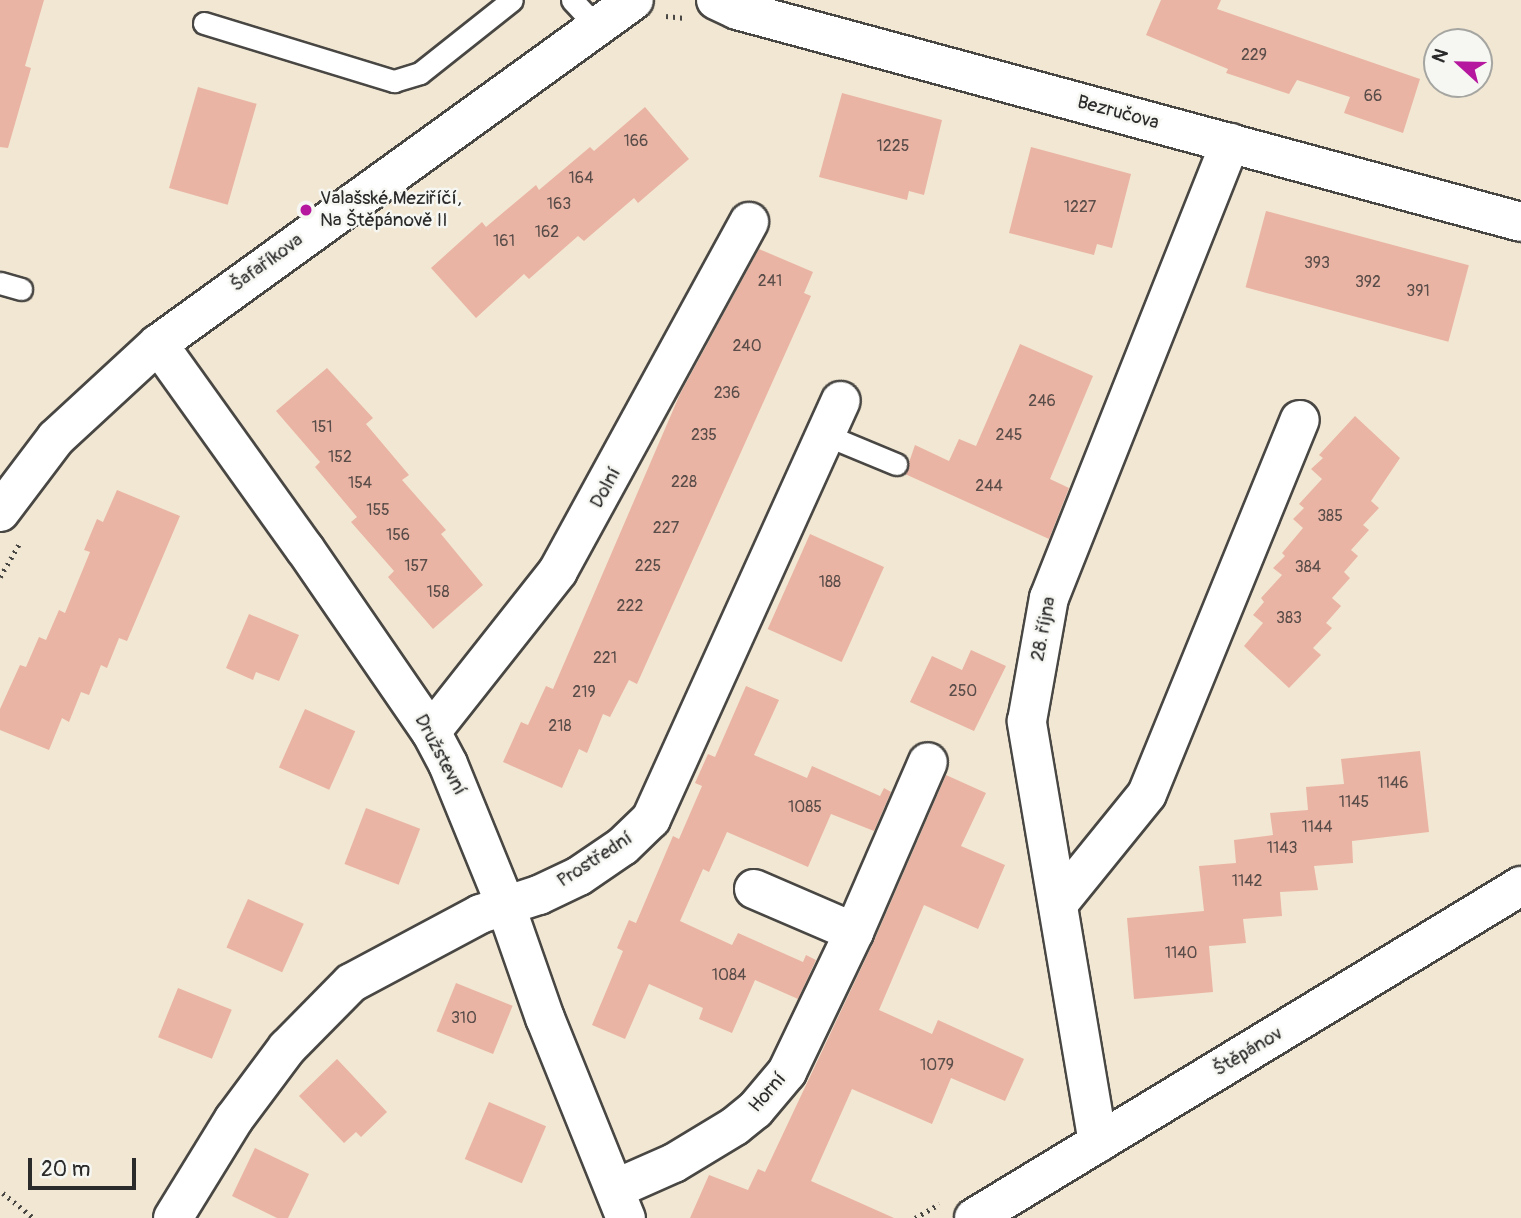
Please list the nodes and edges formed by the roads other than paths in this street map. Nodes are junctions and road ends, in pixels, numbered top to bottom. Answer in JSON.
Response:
{"nodes":[{"id":1,"x":512,"y":0,"type":"edge"},
{"id":2,"x":634,"y":0,"type":"edge"},
{"id":3,"x":716,"y":0,"type":"edge"},
{"id":4,"x":584,"y":14,"type":"edge"},
{"id":5,"x":204,"y":23,"type":"dead end"},
{"id":6,"x":1230,"y":143,"type":"junction"},
{"id":7,"x":749,"y":222,"type":"dead end"},
{"id":8,"x":1521,"y":222,"type":"edge"},
{"id":9,"x":0,"y":283,"type":"edge"},
{"id":10,"x":21,"y":289,"type":"dead end"},
{"id":11,"x":158,"y":344,"type":"junction"},
{"id":12,"x":834,"y":418,"type":"joint"},
{"id":13,"x":1300,"y":420,"type":"dead end"},
{"id":14,"x":896,"y":464,"type":"dead end"},
{"id":15,"x":12,"y":524,"type":"edge"},
{"id":16,"x":431,"y":732,"type":"junction"},
{"id":17,"x":928,"y":762,"type":"dead end"},
{"id":18,"x":754,"y":889,"type":"dead end"},
{"id":19,"x":1516,"y":895,"type":"edge"},
{"id":20,"x":505,"y":904,"type":"junction"},
{"id":21,"x":1058,"y":904,"type":"junction"},
{"id":22,"x":854,"y":932,"type":"junction"},
{"id":23,"x":1098,"y":1143,"type":"junction"},
{"id":24,"x":620,"y":1203,"type":"edge"},
{"id":25,"x":962,"y":1208,"type":"edge"},
{"id":26,"x":173,"y":1218,"type":"edge"}],
"edges":[{"from":1,"to":5,"type":"lane"},
{"from":2,"to":4,"type":"street","name":"Šafaříkova"},
{"from":3,"to":6,"type":"street","name":"Bezručova"},
{"from":4,"to":11,"type":"street","name":"Šafaříkova"},
{"from":6,"to":8,"type":"street","name":"Bezručova"},
{"from":6,"to":21,"type":"street","name":"28. října"},
{"from":7,"to":16,"type":"street","name":"Dolní"},
{"from":9,"to":10,"type":"lane"},
{"from":11,"to":15,"type":"street","name":"Šafaříkova"},
{"from":11,"to":16,"type":"street","name":"Družstevní"},
{"from":12,"to":14,"type":"lane"},
{"from":12,"to":20,"type":"street","name":"Prostřední"},
{"from":13,"to":21,"type":"street"},
{"from":16,"to":20,"type":"street","name":"Družstevní"},
{"from":17,"to":22,"type":"street","name":"Horní"},
{"from":18,"to":22,"type":"street"},
{"from":19,"to":23,"type":"street","name":"Štěpánov"},
{"from":20,"to":24,"type":"street","name":"Družstevní"},
{"from":20,"to":26,"type":"street","name":"Prostřední"},
{"from":21,"to":23,"type":"street","name":"28. října"},
{"from":22,"to":24,"type":"street","name":"Horní"},
{"from":23,"to":25,"type":"street","name":"Štěpánov"}]}
